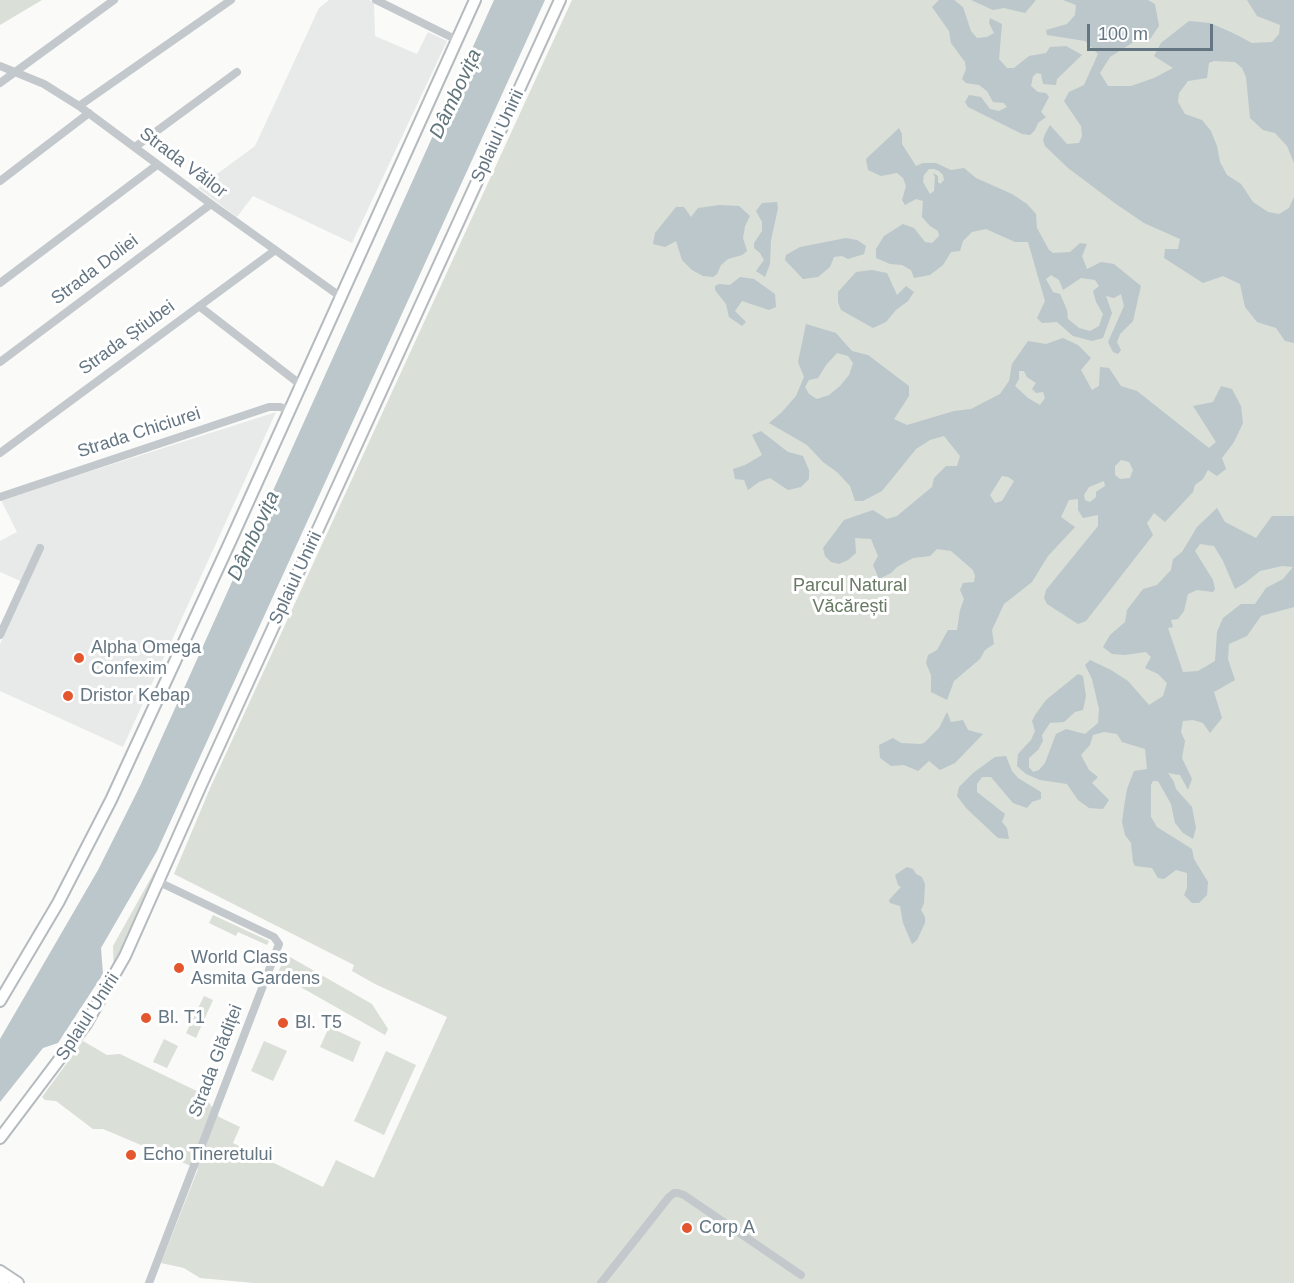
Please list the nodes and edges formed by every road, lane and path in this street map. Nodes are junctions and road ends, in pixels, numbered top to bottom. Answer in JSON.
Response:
{"nodes":[{"id":1,"x":114,"y":0,"type":"edge"},
{"id":2,"x":231,"y":0,"type":"edge"},
{"id":3,"x":376,"y":0,"type":"edge"},
{"id":4,"x":475,"y":0,"type":"edge"},
{"id":5,"x":560,"y":0,"type":"edge"},
{"id":6,"x":457,"y":40,"type":"junction"},
{"id":7,"x":0,"y":66,"type":"edge"},
{"id":8,"x":15,"y":72,"type":"junction"},
{"id":9,"x":237,"y":72,"type":"dead end"},
{"id":10,"x":0,"y":83,"type":"edge"},
{"id":11,"x":79,"y":106,"type":"junction"},
{"id":12,"x":89,"y":113,"type":"junction"},
{"id":13,"x":135,"y":147,"type":"junction"},
{"id":14,"x":157,"y":165,"type":"junction"},
{"id":15,"x":0,"y":181,"type":"edge"},
{"id":16,"x":210,"y":204,"type":"junction"},
{"id":17,"x":274,"y":250,"type":"junction"},
{"id":18,"x":0,"y":283,"type":"edge"},
{"id":19,"x":341,"y":297,"type":"junction"},
{"id":20,"x":199,"y":306,"type":"junction"},
{"id":21,"x":0,"y":362,"type":"edge"},
{"id":22,"x":301,"y":385,"type":"junction"},
{"id":23,"x":290,"y":410,"type":"junction"},
{"id":24,"x":0,"y":453,"type":"edge"},
{"id":25,"x":0,"y":496,"type":"edge"},
{"id":26,"x":40,"y":548,"type":"dead end"},
{"id":27,"x":0,"y":635,"type":"edge"},
{"id":28,"x":159,"y":882,"type":"junction"},
{"id":29,"x":0,"y":1001,"type":"edge"},
{"id":30,"x":0,"y":1138,"type":"edge"},
{"id":31,"x":0,"y":1271,"type":"edge"},
{"id":32,"x":801,"y":1275,"type":"dead end"},
{"id":33,"x":18,"y":1283,"type":"edge"},
{"id":34,"x":149,"y":1283,"type":"edge"},
{"id":35,"x":602,"y":1283,"type":"edge"}],
"edges":[{"from":1,"to":8,"type":"street"},
{"from":2,"to":11,"type":"street"},
{"from":3,"to":6,"type":"street"},
{"from":4,"to":6,"type":"main road"},
{"from":5,"to":28,"type":"main road","name":"Splaiul Unirii"},
{"from":6,"to":19,"type":"main road"},
{"from":7,"to":8,"type":"street","name":"Strada Văilor"},
{"from":8,"to":10,"type":"street"},
{"from":8,"to":11,"type":"street","name":"Strada Văilor"},
{"from":9,"to":13,"type":"street"},
{"from":11,"to":12,"type":"street","name":"Strada Văilor"},
{"from":12,"to":13,"type":"street","name":"Strada Văilor"},
{"from":12,"to":15,"type":"street"},
{"from":13,"to":14,"type":"street","name":"Strada Văilor"},
{"from":14,"to":16,"type":"street","name":"Strada Văilor"},
{"from":14,"to":18,"type":"street"},
{"from":16,"to":17,"type":"street","name":"Strada Văilor"},
{"from":16,"to":21,"type":"street","name":"Strada Doliei"},
{"from":17,"to":19,"type":"street","name":"Strada Văilor"},
{"from":17,"to":20,"type":"street","name":"Strada Știubei"},
{"from":19,"to":22,"type":"main road"},
{"from":20,"to":22,"type":"street"},
{"from":20,"to":24,"type":"street","name":"Strada Știubei"},
{"from":22,"to":23,"type":"main road"},
{"from":23,"to":25,"type":"street","name":"Strada Chiciurei"},
{"from":23,"to":29,"type":"main road"},
{"from":26,"to":27,"type":"street"},
{"from":28,"to":30,"type":"main road","name":"Splaiul Unirii"},
{"from":28,"to":34,"type":"street","name":"Strada Glădiței"},
{"from":31,"to":33,"type":"main road"},
{"from":32,"to":35,"type":"street"}]}
